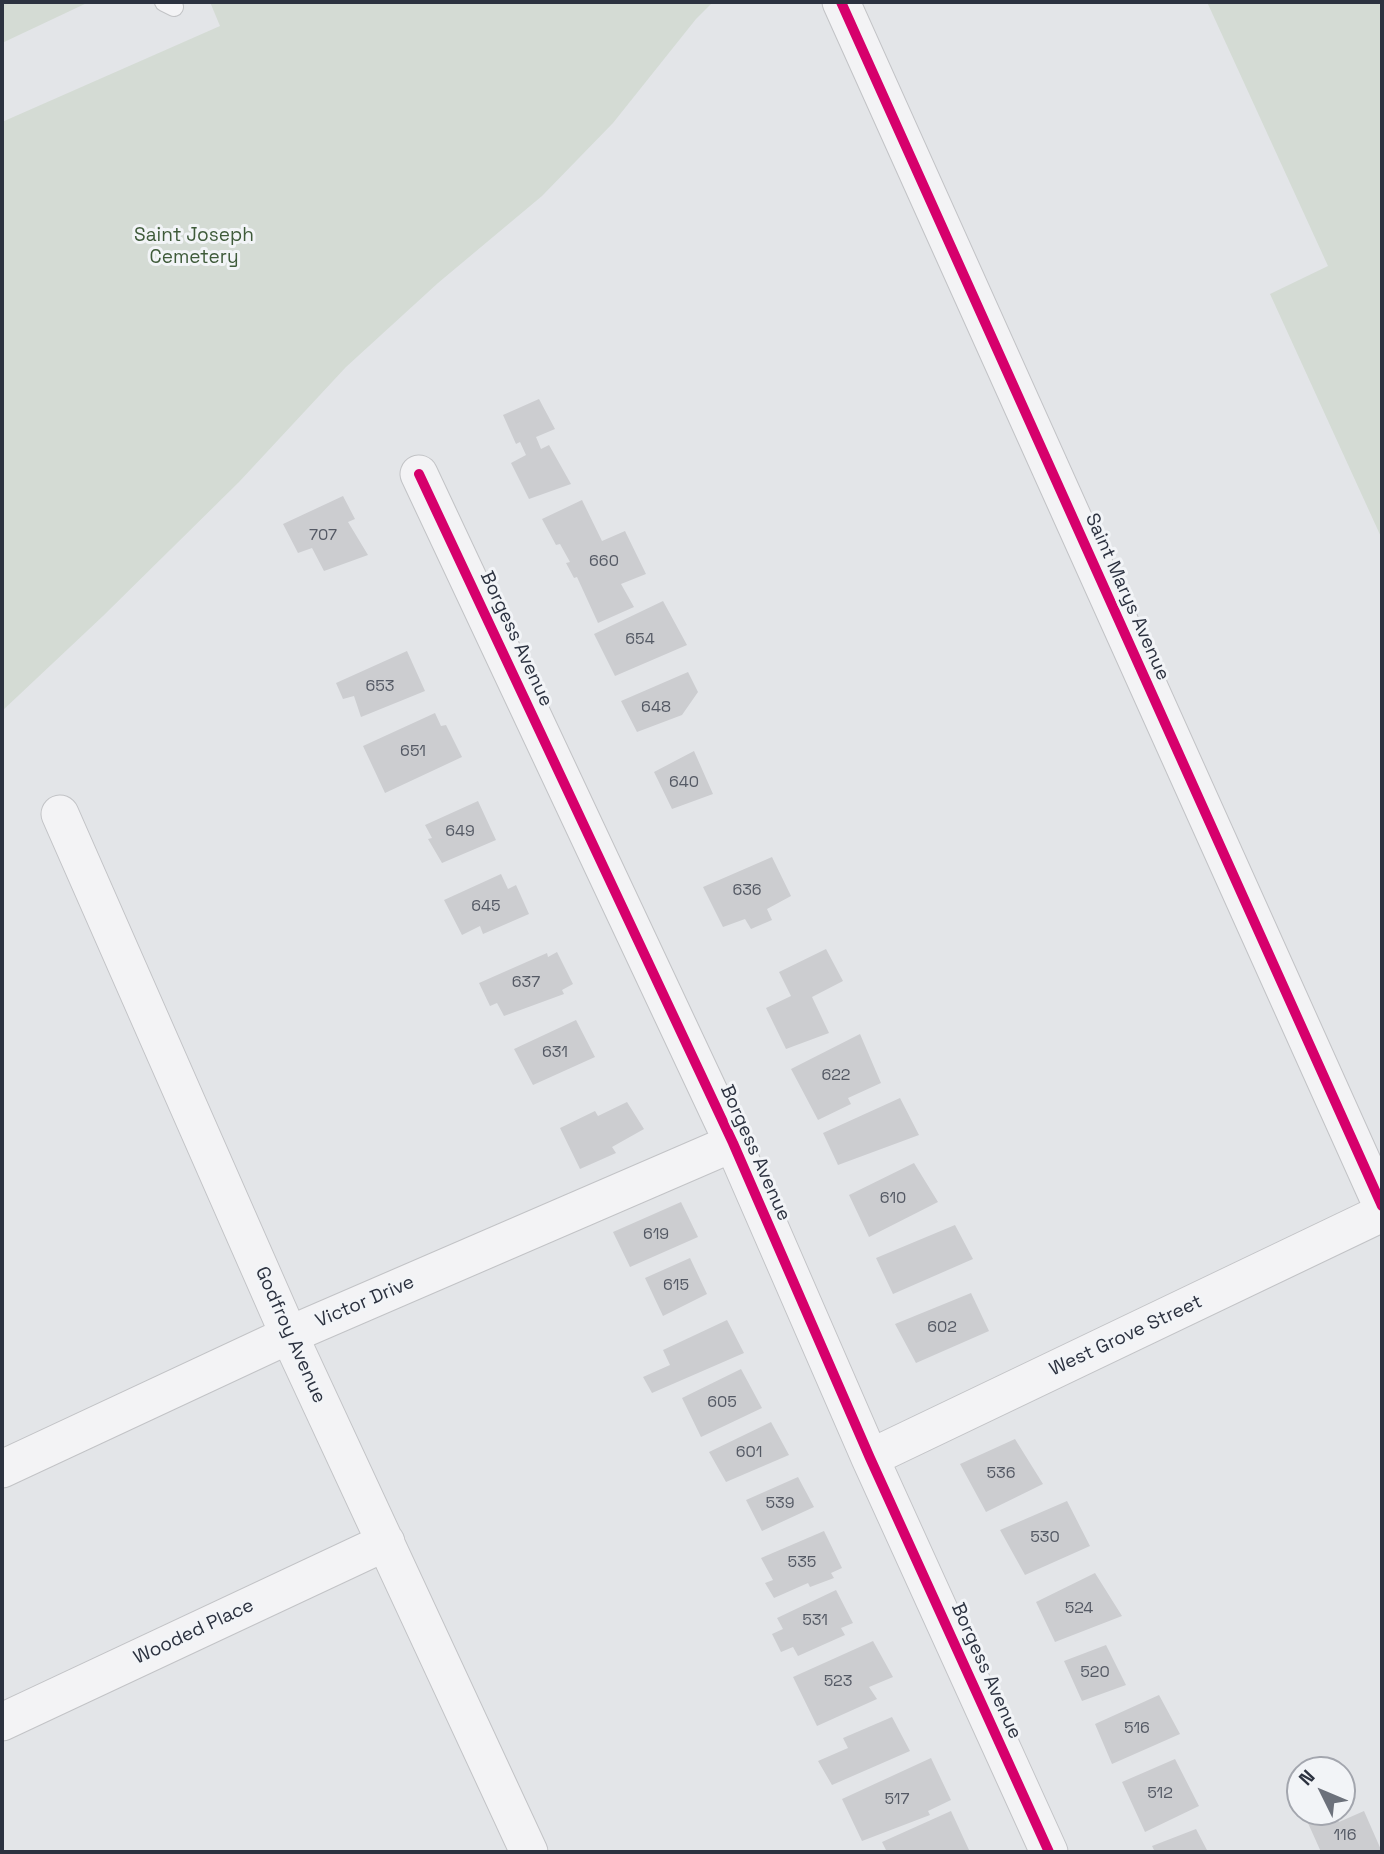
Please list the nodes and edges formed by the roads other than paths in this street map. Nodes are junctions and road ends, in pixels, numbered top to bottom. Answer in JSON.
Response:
{"nodes":[{"id":1,"x":841,"y":2,"type":"edge"},
{"id":2,"x":419,"y":474,"type":"dead end"},
{"id":3,"x":60,"y":814,"type":"dead end"},
{"id":4,"x":733,"y":1143,"type":"junction"},
{"id":5,"x":1382,"y":1206,"type":"edge"},
{"id":6,"x":1382,"y":1213,"type":"edge"},
{"id":7,"x":289,"y":1335,"type":"junction"},
{"id":8,"x":870,"y":1458,"type":"junction"},
{"id":9,"x":2,"y":1469,"type":"edge"},
{"id":10,"x":386,"y":1542,"type":"junction"},
{"id":11,"x":2,"y":1722,"type":"edge"},
{"id":12,"x":529,"y":1852,"type":"edge"},
{"id":13,"x":1049,"y":1852,"type":"edge"}],
"edges":[{"from":1,"to":5,"type":"street","name":"Saint Marys Avenue"},
{"from":2,"to":4,"type":"street","name":"Borgess Avenue"},
{"from":3,"to":7,"type":"street","name":"Godfroy Avenue"},
{"from":4,"to":7,"type":"street","name":"Victor Drive"},
{"from":4,"to":8,"type":"street","name":"Borgess Avenue"},
{"from":6,"to":8,"type":"street","name":"West Grove Street"},
{"from":7,"to":9,"type":"street","name":"Victor Drive"},
{"from":7,"to":10,"type":"street","name":"Godfroy Avenue"},
{"from":8,"to":13,"type":"street","name":"Borgess Avenue"},
{"from":10,"to":11,"type":"street","name":"Wooded Place"},
{"from":10,"to":12,"type":"street","name":"Godfroy Avenue"}]}
